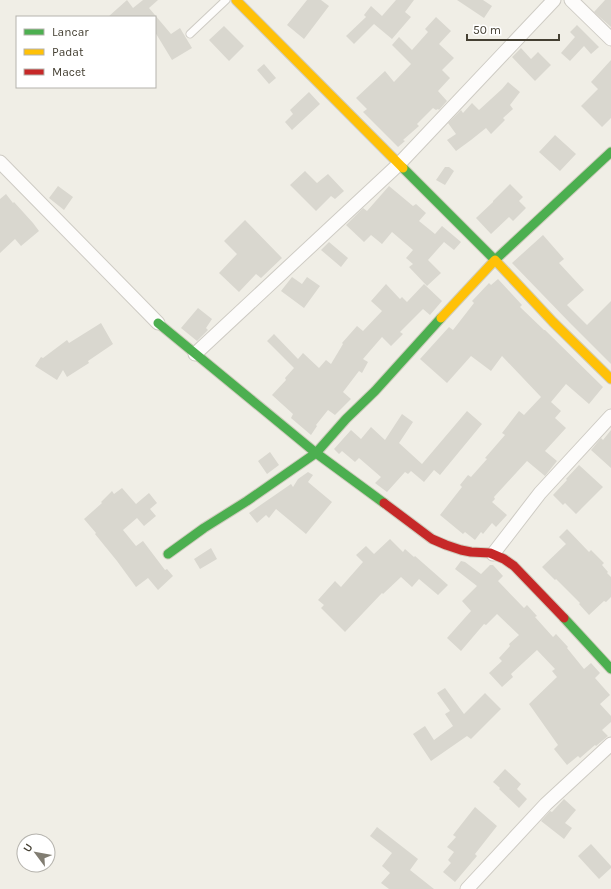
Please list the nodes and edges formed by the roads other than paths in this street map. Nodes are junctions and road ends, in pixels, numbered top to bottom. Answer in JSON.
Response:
{"nodes":[{"id":1,"x":226,"y":0,"type":"edge"},
{"id":2,"x":236,"y":0,"type":"edge"},
{"id":3,"x":554,"y":0,"type":"edge"},
{"id":4,"x":571,"y":0,"type":"edge"},
{"id":5,"x":190,"y":34,"type":"dead end"},
{"id":6,"x":611,"y":39,"type":"edge"},
{"id":7,"x":611,"y":152,"type":"edge"},
{"id":8,"x":0,"y":162,"type":"edge"},
{"id":9,"x":399,"y":164,"type":"junction"},
{"id":10,"x":495,"y":260,"type":"junction"},
{"id":11,"x":158,"y":323,"type":"joint"},
{"id":12,"x":195,"y":354,"type":"junction"},
{"id":13,"x":611,"y":379,"type":"edge"},
{"id":14,"x":611,"y":416,"type":"edge"},
{"id":15,"x":316,"y":453,"type":"junction"},
{"id":16,"x":168,"y":554,"type":"dead end"},
{"id":17,"x":493,"y":554,"type":"junction"},
{"id":18,"x":611,"y":669,"type":"edge"},
{"id":19,"x":611,"y":744,"type":"edge"},
{"id":20,"x":467,"y":889,"type":"edge"}],
"edges":[{"from":1,"to":5,"type":"lane"},
{"from":2,"to":9,"type":"street"},
{"from":3,"to":9,"type":"street"},
{"from":4,"to":6,"type":"street"},
{"from":7,"to":10,"type":"street"},
{"from":8,"to":11,"type":"street"},
{"from":9,"to":10,"type":"street"},
{"from":9,"to":12,"type":"street"},
{"from":10,"to":13,"type":"street"},
{"from":10,"to":15,"type":"street"},
{"from":11,"to":12,"type":"street"},
{"from":12,"to":15,"type":"street"},
{"from":14,"to":17,"type":"street"},
{"from":15,"to":16,"type":"street"},
{"from":15,"to":17,"type":"street"},
{"from":17,"to":18,"type":"street"},
{"from":19,"to":20,"type":"street"}]}
